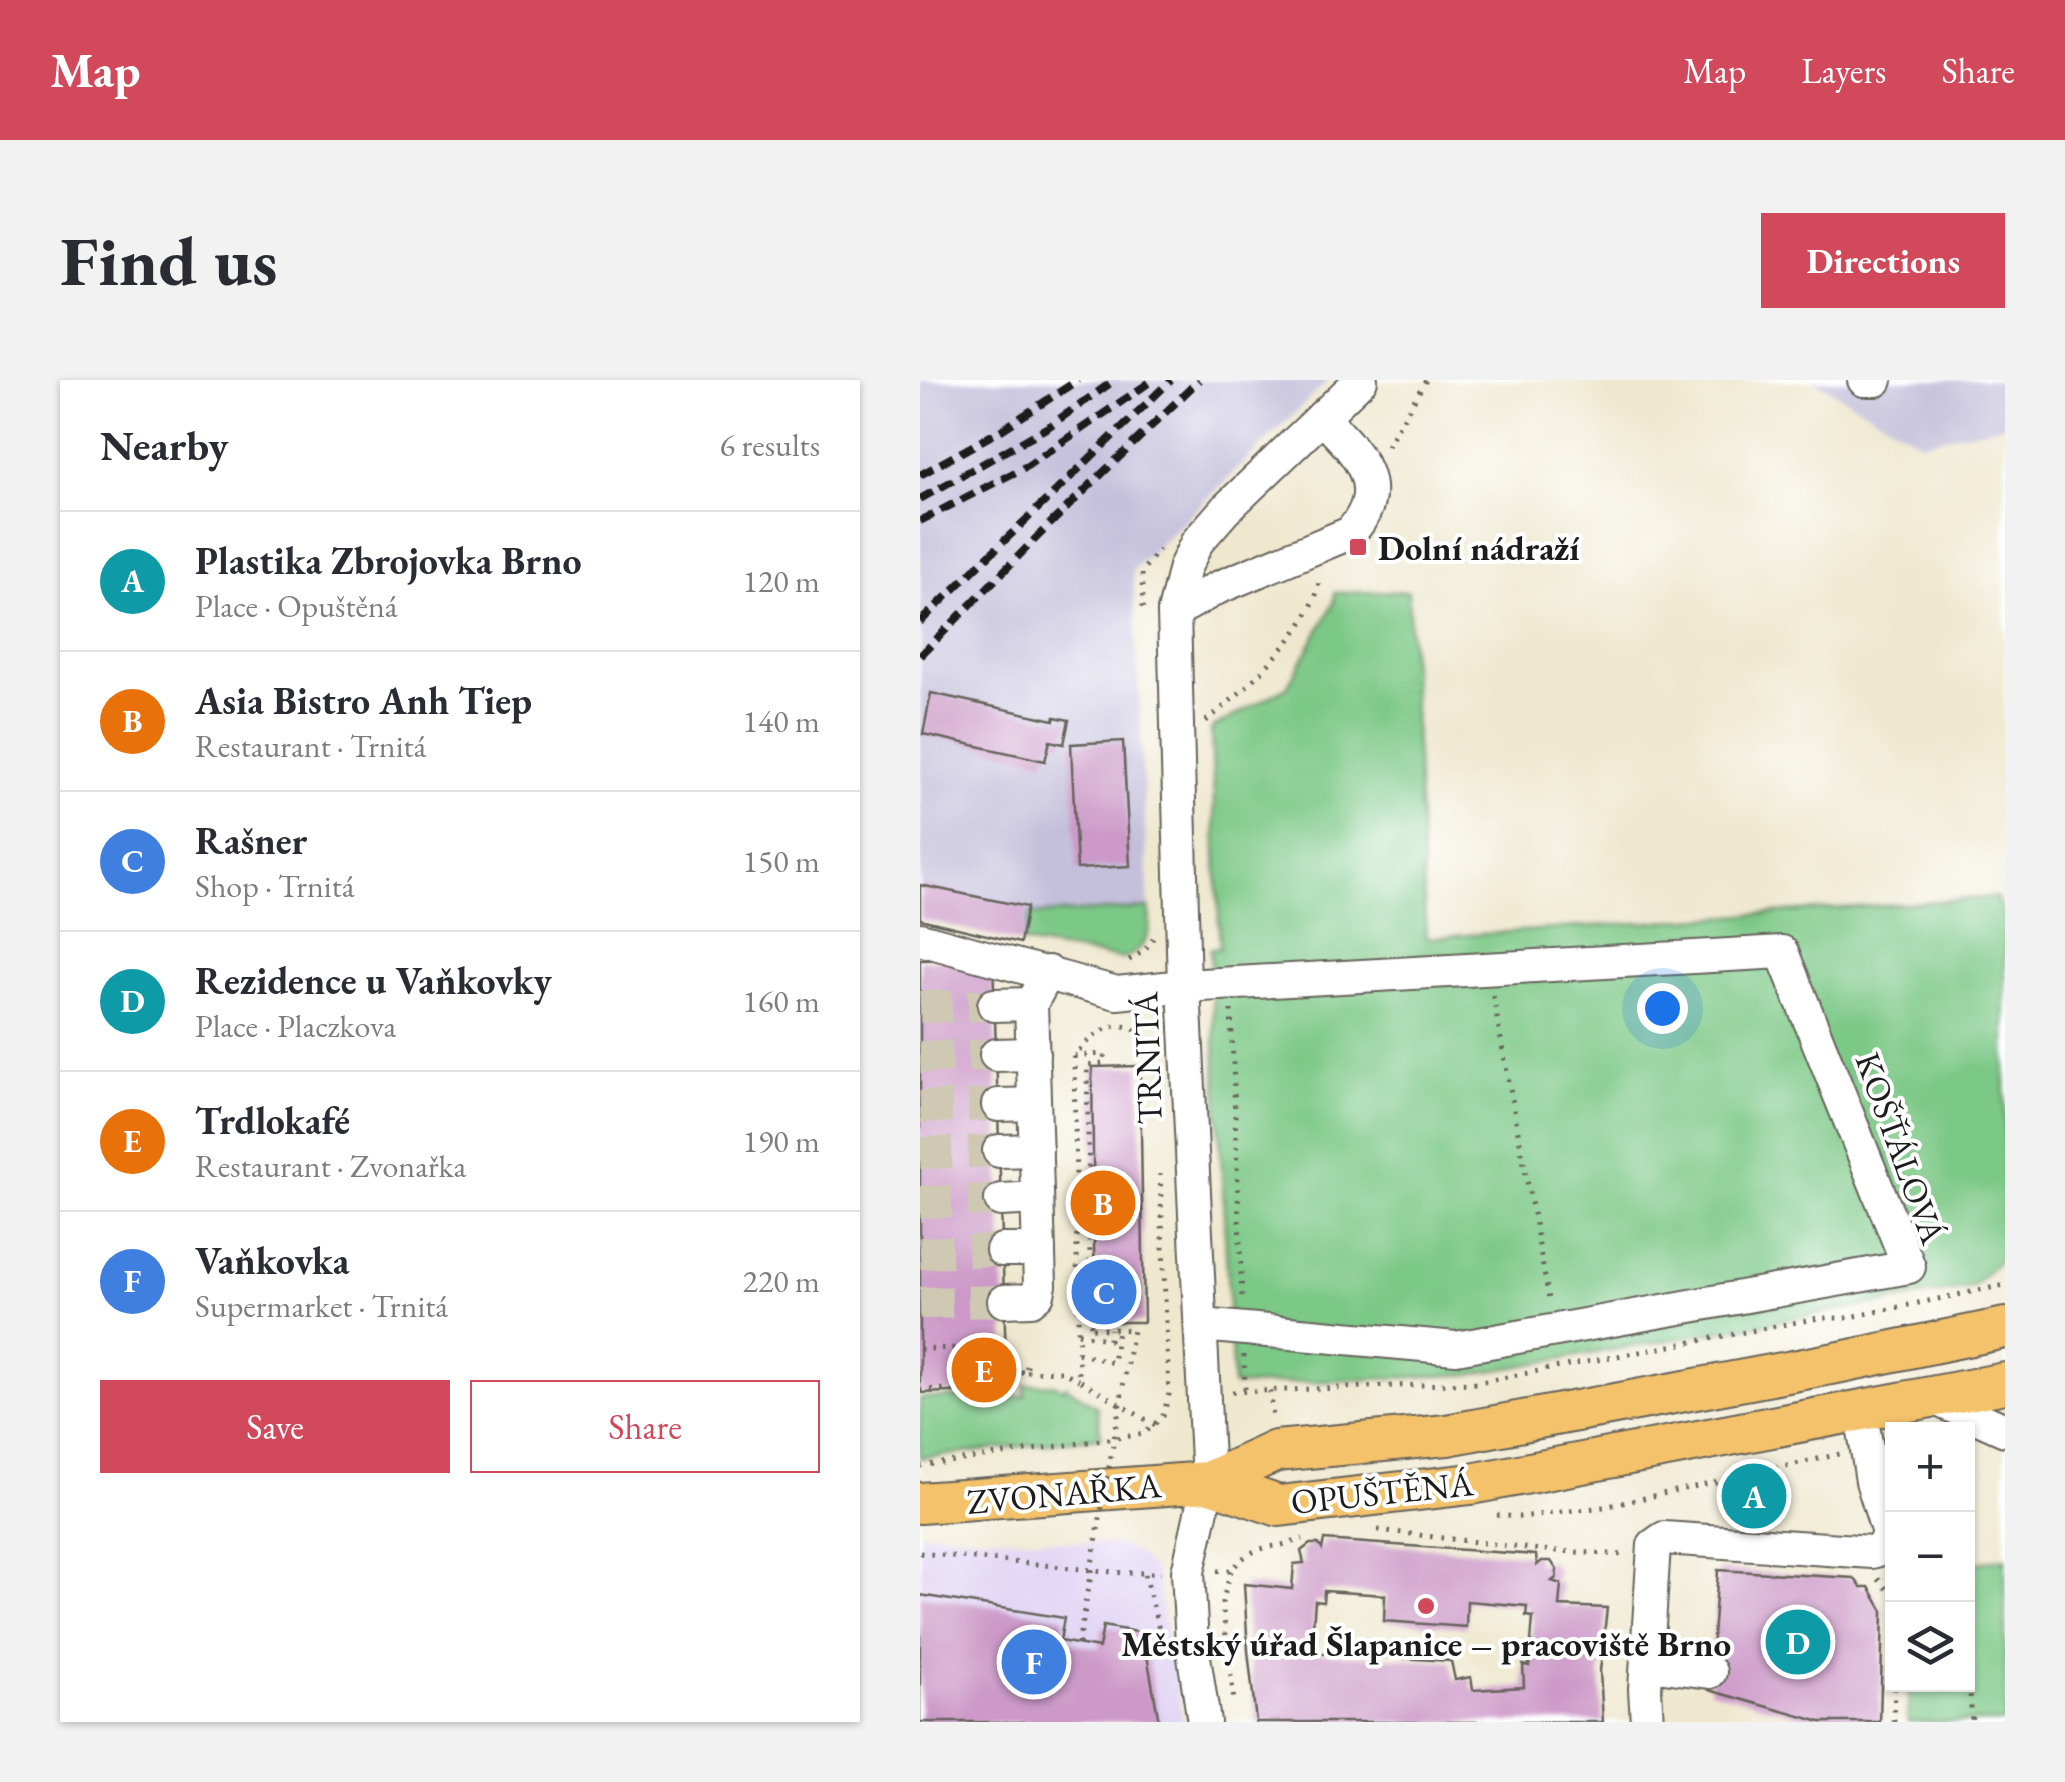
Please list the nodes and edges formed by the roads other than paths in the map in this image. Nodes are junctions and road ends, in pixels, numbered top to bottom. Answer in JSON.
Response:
{"nodes":[{"id":1,"x":1361,"y":380,"type":"edge"},
{"id":2,"x":1864,"y":380,"type":"edge"},
{"id":3,"x":1876,"y":380,"type":"edge"},
{"id":4,"x":1322,"y":417,"type":"junction"},
{"id":5,"x":1175,"y":620,"type":"junction"},
{"id":6,"x":920,"y":939,"type":"edge"},
{"id":7,"x":920,"y":956,"type":"edge"},
{"id":8,"x":982,"y":957,"type":"junction"},
{"id":9,"x":1048,"y":972,"type":"junction"},
{"id":10,"x":1184,"y":986,"type":"junction"},
{"id":11,"x":1031,"y":1004,"type":"junction"},
{"id":12,"x":994,"y":1005,"type":"tunnel mouth"},
{"id":13,"x":1032,"y":1054,"type":"junction"},
{"id":14,"x":996,"y":1055,"type":"tunnel mouth"},
{"id":15,"x":1034,"y":1104,"type":"junction"},
{"id":16,"x":998,"y":1105,"type":"tunnel mouth"},
{"id":17,"x":1036,"y":1150,"type":"junction"},
{"id":18,"x":999,"y":1151,"type":"tunnel mouth"},
{"id":19,"x":1037,"y":1198,"type":"junction"},
{"id":20,"x":1000,"y":1200,"type":"tunnel mouth"},
{"id":21,"x":1002,"y":1250,"type":"tunnel mouth"},
{"id":22,"x":1039,"y":1250,"type":"junction"},
{"id":23,"x":1004,"y":1301,"type":"tunnel mouth"},
{"id":24,"x":1201,"y":1325,"type":"junction"},
{"id":25,"x":2005,"y":1328,"type":"edge"},
{"id":26,"x":2005,"y":1383,"type":"edge"},
{"id":27,"x":1934,"y":1398,"type":"junction"},
{"id":28,"x":1864,"y":1430,"type":"junction"},
{"id":29,"x":2005,"y":1430,"type":"edge"},
{"id":30,"x":1208,"y":1482,"type":"junction"},
{"id":31,"x":920,"y":1503,"type":"edge"},
{"id":32,"x":1710,"y":1672,"type":"dead end"},
{"id":33,"x":1647,"y":1692,"type":"edge"},
{"id":34,"x":1204,"y":1722,"type":"edge"}],
"edges":[{"from":1,"to":4,"type":"street","name":"TRNITÁ"},
{"from":2,"to":3,"type":"street"},
{"from":4,"to":5,"type":"street","name":"TRNITÁ"},
{"from":4,"to":5,"type":"street"},
{"from":5,"to":10,"type":"street","name":"TRNITÁ"},
{"from":6,"to":8,"type":"street"},
{"from":7,"to":8,"type":"street"},
{"from":8,"to":9,"type":"street","name":"KOŠŤÁLOVÁ"},
{"from":9,"to":10,"type":"street","name":"KOŠŤÁLOVÁ"},
{"from":9,"to":11,"type":"street"},
{"from":10,"to":24,"type":"street","name":"TRNITÁ"},
{"from":10,"to":24,"type":"street","name":"KOŠŤÁLOVÁ"},
{"from":11,"to":12,"type":"street"},
{"from":11,"to":13,"type":"street"},
{"from":13,"to":14,"type":"street"},
{"from":13,"to":15,"type":"street"},
{"from":15,"to":16,"type":"street"},
{"from":15,"to":17,"type":"street"},
{"from":17,"to":18,"type":"street"},
{"from":17,"to":19,"type":"street"},
{"from":19,"to":20,"type":"street"},
{"from":19,"to":22,"type":"street"},
{"from":21,"to":22,"type":"street"},
{"from":22,"to":23,"type":"street"},
{"from":24,"to":30,"type":"street","name":"TRNITÁ"},
{"from":25,"to":30,"type":"main road","name":"OPUŠTĚNÁ"},
{"from":26,"to":27,"type":"main road","name":"OPUŠTĚNÁ"},
{"from":27,"to":28,"type":"main road","name":"OPUŠTĚNÁ"},
{"from":27,"to":29,"type":"street"},
{"from":28,"to":30,"type":"main road","name":"OPUŠTĚNÁ"},
{"from":28,"to":33,"type":"street"},
{"from":30,"to":31,"type":"main road","name":"ZVONAŘKA"},
{"from":30,"to":34,"type":"street","name":"TRNITÁ"},
{"from":32,"to":33,"type":"street"}]}
